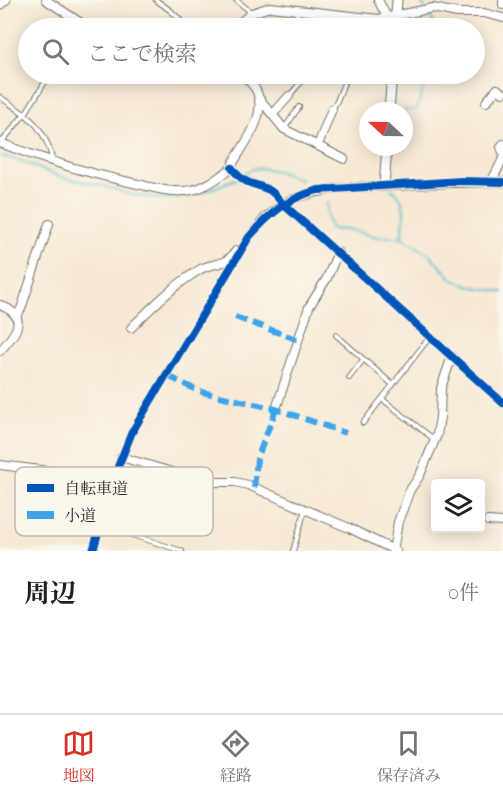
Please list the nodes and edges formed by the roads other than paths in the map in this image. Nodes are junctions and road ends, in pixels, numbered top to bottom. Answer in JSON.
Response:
{"nodes":[{"id":1,"x":6,"y":0,"type":"edge"},
{"id":2,"x":46,"y":0,"type":"edge"},
{"id":3,"x":156,"y":0,"type":"edge"},
{"id":4,"x":236,"y":0,"type":"edge"},
{"id":5,"x":378,"y":0,"type":"edge"},
{"id":6,"x":397,"y":0,"type":"edge"},
{"id":7,"x":503,"y":0,"type":"edge"},
{"id":8,"x":58,"y":4,"type":"edge"},
{"id":9,"x":0,"y":5,"type":"edge"},
{"id":10,"x":503,"y":5,"type":"edge"},
{"id":11,"x":298,"y":9,"type":"junction"},
{"id":12,"x":322,"y":12,"type":"junction"},
{"id":13,"x":252,"y":14,"type":"junction"},
{"id":14,"x":391,"y":16,"type":"junction"},
{"id":15,"x":73,"y":18,"type":"edge"},
{"id":16,"x":178,"y":18,"type":"edge"},
{"id":17,"x":247,"y":18,"type":"edge"},
{"id":18,"x":296,"y":18,"type":"edge"},
{"id":19,"x":319,"y":18,"type":"edge"},
{"id":20,"x":372,"y":18,"type":"edge"},
{"id":21,"x":384,"y":18,"type":"edge"},
{"id":22,"x":503,"y":18,"type":"edge"},
{"id":23,"x":44,"y":84,"type":"edge"},
{"id":24,"x":250,"y":84,"type":"edge"},
{"id":25,"x":299,"y":84,"type":"edge"},
{"id":26,"x":344,"y":84,"type":"edge"},
{"id":27,"x":391,"y":84,"type":"edge"},
{"id":28,"x":503,"y":93,"type":"edge"},
{"id":29,"x":289,"y":96,"type":"joint"},
{"id":30,"x":0,"y":97,"type":"edge"},
{"id":31,"x":258,"y":97,"type":"junction"},
{"id":32,"x":390,"y":102,"type":"edge"},
{"id":33,"x":486,"y":102,"type":"dead end"},
{"id":34,"x":299,"y":107,"type":"dead end"},
{"id":35,"x":332,"y":109,"type":"joint"},
{"id":36,"x":25,"y":114,"type":"junction"},
{"id":37,"x":273,"y":114,"type":"junction"},
{"id":38,"x":284,"y":129,"type":"junction"},
{"id":39,"x":0,"y":143,"type":"edge"},
{"id":40,"x":503,"y":144,"type":"edge"},
{"id":41,"x":318,"y":146,"type":"junction"},
{"id":42,"x":503,"y":152,"type":"edge"},
{"id":43,"x":386,"y":156,"type":"edge"},
{"id":44,"x":344,"y":159,"type":"dead end"},
{"id":45,"x":503,"y":159,"type":"edge"},
{"id":46,"x":52,"y":163,"type":"junction"},
{"id":47,"x":232,"y":168,"type":"junction"},
{"id":48,"x":491,"y":182,"type":"junction"},
{"id":49,"x":503,"y":182,"type":"edge"},
{"id":50,"x":384,"y":186,"type":"junction"},
{"id":51,"x":283,"y":204,"type":"junction"},
{"id":52,"x":49,"y":224,"type":"dead end"},
{"id":53,"x":242,"y":249,"type":"junction"},
{"id":54,"x":338,"y":252,"type":"junction"},
{"id":55,"x":0,"y":305,"type":"edge"},
{"id":56,"x":16,"y":315,"type":"junction"},
{"id":57,"x":130,"y":328,"type":"dead end"},
{"id":58,"x":336,"y":334,"type":"dead end"},
{"id":59,"x":431,"y":337,"type":"junction"},
{"id":60,"x":0,"y":351,"type":"edge"},
{"id":61,"x":452,"y":356,"type":"junction"},
{"id":62,"x":363,"y":360,"type":"junction"},
{"id":63,"x":349,"y":378,"type":"dead end"},
{"id":64,"x":393,"y":385,"type":"junction"},
{"id":65,"x":382,"y":399,"type":"junction"},
{"id":66,"x":503,"y":403,"type":"edge"},
{"id":67,"x":276,"y":409,"type":"dead end"},
{"id":68,"x":363,"y":423,"type":"dead end"},
{"id":69,"x":435,"y":440,"type":"junction"},
{"id":70,"x":121,"y":457,"type":"junction"},
{"id":71,"x":0,"y":465,"type":"edge"},
{"id":72,"x":16,"y":467,"type":"edge"},
{"id":73,"x":117,"y":467,"type":"edge"},
{"id":74,"x":155,"y":467,"type":"edge"},
{"id":75,"x":213,"y":482,"type":"edge"},
{"id":76,"x":305,"y":510,"type":"junction"},
{"id":77,"x":488,"y":521,"type":"dead end"},
{"id":78,"x":503,"y":522,"type":"edge"},
{"id":79,"x":97,"y":536,"type":"edge"},
{"id":80,"x":136,"y":536,"type":"edge"},
{"id":81,"x":93,"y":551,"type":"edge"},
{"id":82,"x":182,"y":551,"type":"edge"},
{"id":83,"x":293,"y":551,"type":"edge"},
{"id":84,"x":394,"y":551,"type":"edge"}],
"edges":[{"from":1,"to":9,"type":"street"},
{"from":2,"to":8,"type":"street"},
{"from":3,"to":16,"type":"lane"},
{"from":4,"to":13,"type":"lane"},
{"from":5,"to":14,"type":"street"},
{"from":6,"to":14,"type":"street"},
{"from":7,"to":10,"type":"street"},
{"from":8,"to":15,"type":"street"},
{"from":11,"to":12,"type":"street"},
{"from":11,"to":13,"type":"street"},
{"from":11,"to":18,"type":"lane"},
{"from":12,"to":19,"type":"lane"},
{"from":12,"to":20,"type":"street"},
{"from":13,"to":17,"type":"street"},
{"from":14,"to":21,"type":"street"},
{"from":14,"to":22,"type":"street"},
{"from":23,"to":36,"type":"lane"},
{"from":24,"to":31,"type":"street"},
{"from":25,"to":29,"type":"lane"},
{"from":26,"to":35,"type":"lane"},
{"from":27,"to":32,"type":"street"},
{"from":28,"to":33,"type":"street"},
{"from":29,"to":37,"type":"street"},
{"from":30,"to":36,"type":"lane"},
{"from":31,"to":37,"type":"street"},
{"from":31,"to":47,"type":"street"},
{"from":34,"to":38,"type":"lane"},
{"from":35,"to":41,"type":"street"},
{"from":36,"to":39,"type":"lane"},
{"from":36,"to":46,"type":"lane"},
{"from":37,"to":38,"type":"street"},
{"from":38,"to":41,"type":"street"},
{"from":39,"to":46,"type":"street"},
{"from":40,"to":42,"type":"street"},
{"from":41,"to":44,"type":"street"},
{"from":43,"to":50,"type":"street"},
{"from":45,"to":48,"type":"street"},
{"from":46,"to":47,"type":"street"},
{"from":47,"to":51,"type":"street"},
{"from":48,"to":49,"type":"street"},
{"from":48,"to":50,"type":"street"},
{"from":50,"to":51,"type":"street"},
{"from":51,"to":53,"type":"street"},
{"from":51,"to":54,"type":"street"},
{"from":52,"to":56,"type":"street"},
{"from":53,"to":57,"type":"street"},
{"from":53,"to":70,"type":"street"},
{"from":54,"to":59,"type":"street"},
{"from":54,"to":67,"type":"street"},
{"from":55,"to":56,"type":"street"},
{"from":56,"to":60,"type":"street"},
{"from":58,"to":62,"type":"lane"},
{"from":59,"to":61,"type":"street"},
{"from":59,"to":64,"type":"lane"},
{"from":61,"to":66,"type":"street"},
{"from":61,"to":69,"type":"street"},
{"from":62,"to":63,"type":"lane"},
{"from":62,"to":64,"type":"lane"},
{"from":64,"to":65,"type":"lane"},
{"from":65,"to":68,"type":"lane"},
{"from":65,"to":69,"type":"lane"},
{"from":69,"to":84,"type":"street"},
{"from":70,"to":73,"type":"street"},
{"from":70,"to":74,"type":"street"},
{"from":71,"to":72,"type":"street"},
{"from":75,"to":76,"type":"street"},
{"from":76,"to":83,"type":"lane"},
{"from":76,"to":84,"type":"street"},
{"from":77,"to":78,"type":"street"},
{"from":79,"to":81,"type":"street"},
{"from":80,"to":82,"type":"lane"}]}
